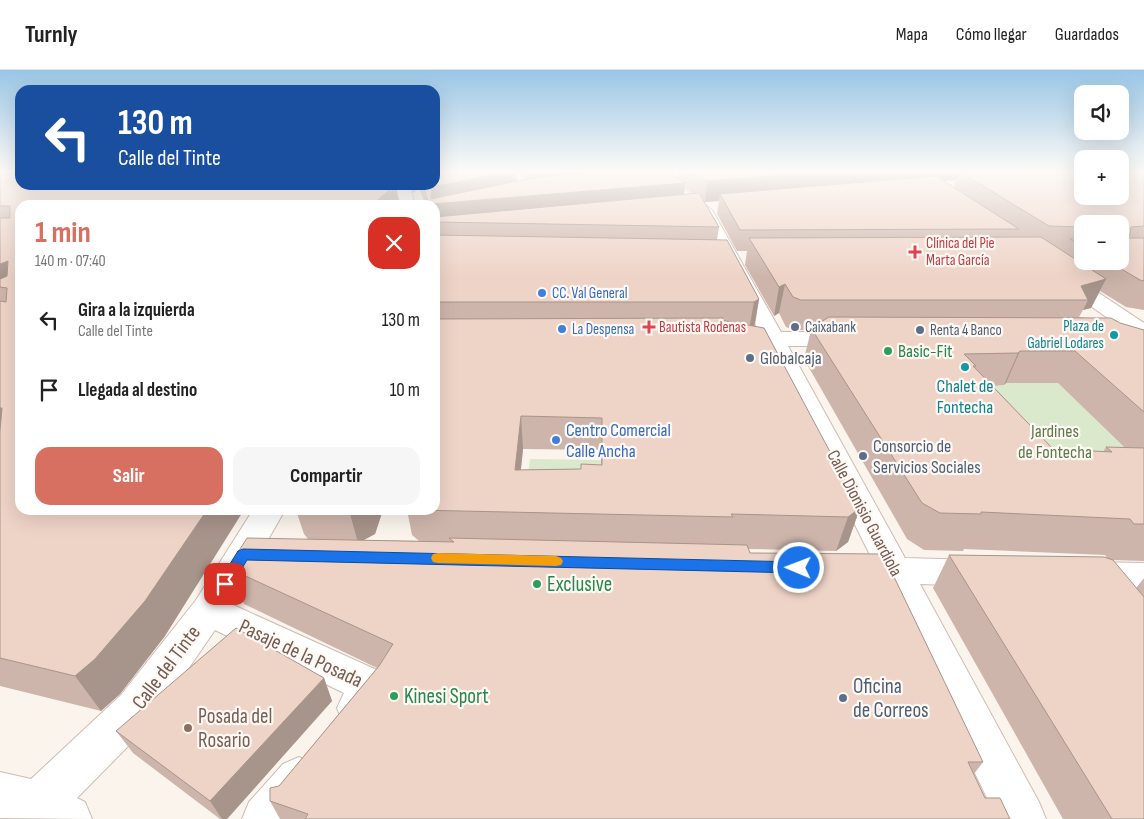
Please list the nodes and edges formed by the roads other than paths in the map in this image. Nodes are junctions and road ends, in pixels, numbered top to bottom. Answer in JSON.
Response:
{"nodes":[{"id":1,"x":701,"y":207,"type":"edge"},
{"id":2,"x":724,"y":207,"type":"edge"},
{"id":3,"x":704,"y":209,"type":"junction"},
{"id":4,"x":682,"y":211,"type":"edge"},
{"id":5,"x":708,"y":257,"type":"edge"},
{"id":6,"x":739,"y":258,"type":"junction"},
{"id":7,"x":1049,"y":268,"type":"edge"},
{"id":8,"x":1144,"y":333,"type":"edge"},
{"id":9,"x":1116,"y":338,"type":"edge"},
{"id":10,"x":1144,"y":338,"type":"edge"},
{"id":11,"x":773,"y":339,"type":"junction"},
{"id":12,"x":863,"y":339,"type":"edge"},
{"id":13,"x":735,"y":340,"type":"edge"},
{"id":14,"x":268,"y":515,"type":"edge"},
{"id":15,"x":828,"y":568,"type":"edge"},
{"id":16,"x":895,"y":570,"type":"junction"},
{"id":17,"x":1012,"y":573,"type":"edge"},
{"id":18,"x":1060,"y":575,"type":"edge"},
{"id":19,"x":1099,"y":576,"type":"junction"},
{"id":20,"x":1144,"y":576,"type":"edge"},
{"id":21,"x":1122,"y":605,"type":"edge"},
{"id":22,"x":209,"y":610,"type":"junction"},
{"id":23,"x":35,"y":806,"type":"edge"},
{"id":24,"x":266,"y":819,"type":"edge"},
{"id":25,"x":1022,"y":819,"type":"edge"}],
"edges":[{"from":1,"to":3,"type":"street"},
{"from":2,"to":3,"type":"street"},
{"from":3,"to":4,"type":"street"},
{"from":3,"to":6,"type":"street","name":"Calle Dionisio Guardiola"},
{"from":5,"to":6,"type":"street"},
{"from":6,"to":11,"type":"street","name":"Calle Dionisio Guardiola"},
{"from":7,"to":8,"type":"street"},
{"from":9,"to":10,"type":"street"},
{"from":11,"to":12,"type":"street"},
{"from":11,"to":13,"type":"street"},
{"from":11,"to":16,"type":"street","name":"Calle Dionisio Guardiola"},
{"from":14,"to":22,"type":"street","name":"Calle del Tinte"},
{"from":15,"to":16,"type":"street"},
{"from":16,"to":17,"type":"street"},
{"from":16,"to":25,"type":"street","name":"Calle Dionisio Guardiola"},
{"from":18,"to":19,"type":"street"},
{"from":19,"to":20,"type":"street"},
{"from":19,"to":21,"type":"street"},
{"from":22,"to":23,"type":"street","name":"Calle del Tinte"},
{"from":22,"to":24,"type":"street","name":"Pasaje de la Posada"}]}
